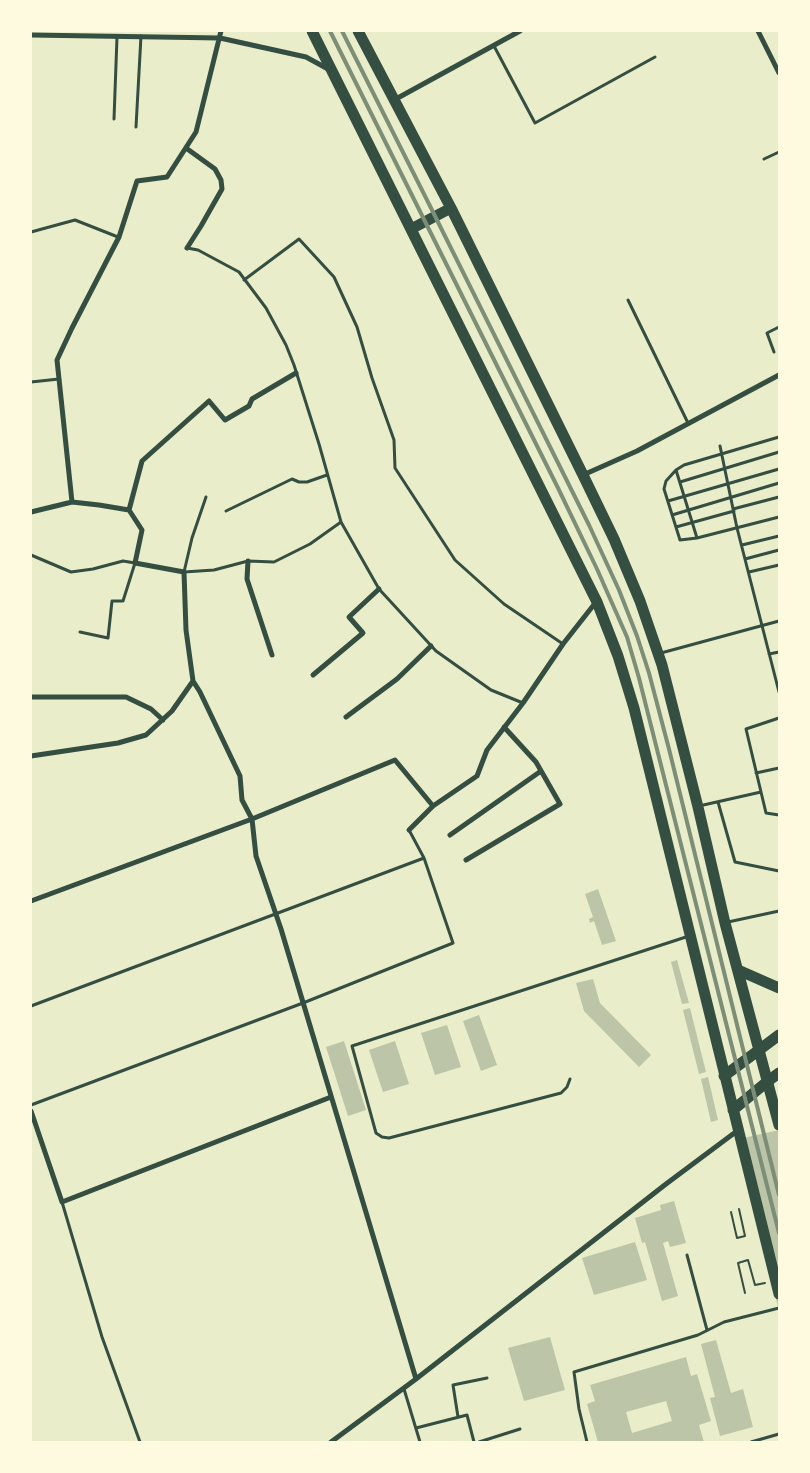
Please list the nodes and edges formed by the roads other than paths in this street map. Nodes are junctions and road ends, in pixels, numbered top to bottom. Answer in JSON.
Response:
{"nodes":[{"id":1,"x":221,"y":31,"type":"edge"},
{"id":2,"x":312,"y":31,"type":"edge"},
{"id":3,"x":358,"y":31,"type":"edge"},
{"id":4,"x":520,"y":31,"type":"edge"},
{"id":5,"x":758,"y":31,"type":"edge"},
{"id":6,"x":31,"y":35,"type":"edge"},
{"id":7,"x":117,"y":36,"type":"junction"},
{"id":8,"x":141,"y":36,"type":"junction"},
{"id":9,"x":220,"y":38,"type":"junction"},
{"id":10,"x":494,"y":46,"type":"junction"},
{"id":11,"x":655,"y":57,"type":"dead end"},
{"id":12,"x":331,"y":70,"type":"junction"},
{"id":13,"x":778,"y":72,"type":"edge"},
{"id":14,"x":394,"y":100,"type":"junction"},
{"id":15,"x":114,"y":119,"type":"dead end"},
{"id":16,"x":136,"y":127,"type":"dead end"},
{"id":17,"x":186,"y":148,"type":"junction"},
{"id":18,"x":779,"y":152,"type":"edge"},
{"id":19,"x":764,"y":160,"type":"dead end"},
{"id":20,"x":451,"y":208,"type":"junction"},
{"id":21,"x":411,"y":229,"type":"junction"},
{"id":22,"x":31,"y":232,"type":"edge"},
{"id":23,"x":119,"y":237,"type":"junction"},
{"id":24,"x":187,"y":248,"type":"joint"},
{"id":25,"x":244,"y":280,"type":"junction"},
{"id":26,"x":628,"y":300,"type":"dead end"},
{"id":27,"x":779,"y":327,"type":"edge"},
{"id":28,"x":774,"y":352,"type":"dead end"},
{"id":29,"x":296,"y":373,"type":"junction"},
{"id":30,"x":779,"y":375,"type":"edge"},
{"id":31,"x":60,"y":379,"type":"junction"},
{"id":32,"x":31,"y":382,"type":"edge"},
{"id":33,"x":688,"y":423,"type":"junction"},
{"id":34,"x":779,"y":437,"type":"edge"},
{"id":35,"x":720,"y":446,"type":"dead end"},
{"id":36,"x":779,"y":452,"type":"edge"},
{"id":37,"x":722,"y":454,"type":"junction"},
{"id":38,"x":725,"y":469,"type":"junction"},
{"id":39,"x":779,"y":469,"type":"edge"},
{"id":40,"x":676,"y":470,"type":"junction"},
{"id":41,"x":327,"y":475,"type":"junction"},
{"id":42,"x":583,"y":475,"type":"junction"},
{"id":43,"x":680,"y":482,"type":"junction"},
{"id":44,"x":728,"y":483,"type":"junction"},
{"id":45,"x":779,"y":483,"type":"edge"},
{"id":46,"x":685,"y":495,"type":"junction"},
{"id":47,"x":206,"y":497,"type":"dead end"},
{"id":48,"x":779,"y":497,"type":"edge"},
{"id":49,"x":731,"y":498,"type":"junction"},
{"id":50,"x":72,"y":502,"type":"junction"},
{"id":51,"x":668,"y":502,"type":"junction"},
{"id":52,"x":129,"y":510,"type":"junction"},
{"id":53,"x":689,"y":510,"type":"junction"},
{"id":54,"x":734,"y":510,"type":"junction"},
{"id":55,"x":226,"y":511,"type":"dead end"},
{"id":56,"x":31,"y":512,"type":"edge"},
{"id":57,"x":672,"y":515,"type":"junction"},
{"id":58,"x":779,"y":517,"type":"edge"},
{"id":59,"x":341,"y":522,"type":"junction"},
{"id":60,"x":693,"y":522,"type":"junction"},
{"id":61,"x":676,"y":527,"type":"junction"},
{"id":62,"x":737,"y":528,"type":"junction"},
{"id":63,"x":779,"y":536,"type":"edge"},
{"id":64,"x":697,"y":538,"type":"junction"},
{"id":65,"x":742,"y":545,"type":"junction"},
{"id":66,"x":779,"y":550,"type":"edge"},
{"id":67,"x":31,"y":555,"type":"edge"},
{"id":68,"x":745,"y":559,"type":"junction"},
{"id":69,"x":248,"y":561,"type":"junction"},
{"id":70,"x":135,"y":562,"type":"junction"},
{"id":71,"x":779,"y":564,"type":"edge"},
{"id":72,"x":184,"y":572,"type":"junction"},
{"id":73,"x":749,"y":572,"type":"junction"},
{"id":74,"x":379,"y":589,"type":"junction"},
{"id":75,"x":597,"y":602,"type":"junction"},
{"id":76,"x":779,"y":621,"type":"edge"},
{"id":77,"x":762,"y":625,"type":"junction"},
{"id":78,"x":80,"y":632,"type":"dead end"},
{"id":79,"x":563,"y":644,"type":"junction"},
{"id":80,"x":431,"y":646,"type":"junction"},
{"id":81,"x":779,"y":652,"type":"edge"},
{"id":82,"x":657,"y":654,"type":"junction"},
{"id":83,"x":769,"y":654,"type":"junction"},
{"id":84,"x":272,"y":655,"type":"dead end"},
{"id":85,"x":313,"y":675,"type":"dead end"},
{"id":86,"x":193,"y":681,"type":"junction"},
{"id":87,"x":779,"y":692,"type":"edge"},
{"id":88,"x":31,"y":697,"type":"edge"},
{"id":89,"x":522,"y":703,"type":"junction"},
{"id":90,"x":346,"y":717,"type":"dead end"},
{"id":91,"x":779,"y":718,"type":"edge"},
{"id":92,"x":163,"y":720,"type":"junction"},
{"id":93,"x":504,"y":727,"type":"junction"},
{"id":94,"x":31,"y":756,"type":"edge"},
{"id":95,"x":779,"y":768,"type":"edge"},
{"id":96,"x":541,"y":771,"type":"junction"},
{"id":97,"x":756,"y":773,"type":"junction"},
{"id":98,"x":761,"y":792,"type":"junction"},
{"id":99,"x":718,"y":802,"type":"junction"},
{"id":100,"x":433,"y":806,"type":"junction"},
{"id":101,"x":698,"y":806,"type":"junction"},
{"id":102,"x":779,"y":815,"type":"edge"},
{"id":103,"x":252,"y":819,"type":"junction"},
{"id":104,"x":409,"y":830,"type":"joint"},
{"id":105,"x":450,"y":835,"type":"dead end"},
{"id":106,"x":424,"y":858,"type":"junction"},
{"id":107,"x":466,"y":860,"type":"dead end"},
{"id":108,"x":779,"y":870,"type":"edge"},
{"id":109,"x":31,"y":901,"type":"edge"},
{"id":110,"x":779,"y":910,"type":"edge"},
{"id":111,"x":275,"y":915,"type":"junction"},
{"id":112,"x":725,"y":923,"type":"junction"},
{"id":113,"x":689,"y":936,"type":"junction"},
{"id":114,"x":738,"y":970,"type":"junction"},
{"id":115,"x":779,"y":988,"type":"edge"},
{"id":116,"x":303,"y":1003,"type":"junction"},
{"id":117,"x":31,"y":1006,"type":"edge"},
{"id":118,"x":779,"y":1035,"type":"edge"},
{"id":119,"x":759,"y":1050,"type":"junction"},
{"id":120,"x":779,"y":1073,"type":"edge"},
{"id":121,"x":724,"y":1076,"type":"junction"},
{"id":122,"x":570,"y":1079,"type":"dead end"},
{"id":123,"x":768,"y":1082,"type":"junction"},
{"id":124,"x":331,"y":1097,"type":"junction"},
{"id":125,"x":31,"y":1105,"type":"edge"},
{"id":126,"x":733,"y":1110,"type":"junction"},
{"id":127,"x":31,"y":1111,"type":"edge"},
{"id":128,"x":779,"y":1125,"type":"edge"},
{"id":129,"x":737,"y":1131,"type":"junction"},
{"id":130,"x":62,"y":1202,"type":"junction"},
{"id":131,"x":687,"y":1255,"type":"dead end"},
{"id":132,"x":779,"y":1294,"type":"edge"},
{"id":133,"x":779,"y":1308,"type":"edge"},
{"id":134,"x":707,"y":1330,"type":"junction"},
{"id":135,"x":487,"y":1378,"type":"dead end"},
{"id":136,"x":416,"y":1379,"type":"junction"},
{"id":137,"x":404,"y":1388,"type":"junction"},
{"id":138,"x":458,"y":1417,"type":"junction"},
{"id":139,"x":416,"y":1428,"type":"junction"},
{"id":140,"x":520,"y":1429,"type":"dead end"},
{"id":141,"x":779,"y":1434,"type":"edge"},
{"id":142,"x":140,"y":1442,"type":"edge"},
{"id":143,"x":331,"y":1442,"type":"edge"},
{"id":144,"x":420,"y":1442,"type":"edge"},
{"id":145,"x":474,"y":1442,"type":"edge"},
{"id":146,"x":479,"y":1442,"type":"edge"},
{"id":147,"x":587,"y":1442,"type":"edge"},
{"id":148,"x":751,"y":1442,"type":"edge"}],
"edges":[{"from":1,"to":9,"type":"street"},
{"from":2,"to":12,"type":"main road"},
{"from":3,"to":14,"type":"main road"},
{"from":4,"to":10,"type":"street"},
{"from":5,"to":13,"type":"street"},
{"from":6,"to":7,"type":"street"},
{"from":7,"to":8,"type":"street"},
{"from":7,"to":15,"type":"lane"},
{"from":8,"to":9,"type":"street"},
{"from":8,"to":16,"type":"lane"},
{"from":9,"to":12,"type":"street"},
{"from":9,"to":17,"type":"street"},
{"from":10,"to":11,"type":"lane"},
{"from":10,"to":14,"type":"street"},
{"from":12,"to":21,"type":"main road"},
{"from":14,"to":20,"type":"main road"},
{"from":17,"to":23,"type":"street"},
{"from":17,"to":24,"type":"street"},
{"from":18,"to":19,"type":"lane"},
{"from":20,"to":21,"type":"main road"},
{"from":20,"to":42,"type":"main road"},
{"from":21,"to":75,"type":"main road"},
{"from":22,"to":23,"type":"lane"},
{"from":23,"to":31,"type":"street"},
{"from":24,"to":25,"type":"lane"},
{"from":25,"to":29,"type":"lane"},
{"from":25,"to":79,"type":"lane"},
{"from":26,"to":33,"type":"lane"},
{"from":27,"to":28,"type":"lane"},
{"from":29,"to":41,"type":"lane"},
{"from":29,"to":52,"type":"street"},
{"from":30,"to":33,"type":"street"},
{"from":31,"to":32,"type":"lane"},
{"from":31,"to":50,"type":"street"},
{"from":33,"to":42,"type":"street"},
{"from":34,"to":37,"type":"lane"},
{"from":35,"to":37,"type":"lane"},
{"from":36,"to":38,"type":"lane"},
{"from":37,"to":38,"type":"lane"},
{"from":37,"to":40,"type":"lane"},
{"from":38,"to":43,"type":"lane"},
{"from":38,"to":44,"type":"lane"},
{"from":39,"to":44,"type":"lane"},
{"from":40,"to":43,"type":"lane"},
{"from":40,"to":51,"type":"lane"},
{"from":41,"to":55,"type":"lane"},
{"from":41,"to":59,"type":"lane"},
{"from":42,"to":82,"type":"main road"},
{"from":43,"to":46,"type":"lane"},
{"from":44,"to":46,"type":"lane"},
{"from":44,"to":49,"type":"lane"},
{"from":45,"to":49,"type":"lane"},
{"from":46,"to":51,"type":"lane"},
{"from":46,"to":53,"type":"lane"},
{"from":47,"to":72,"type":"lane"},
{"from":48,"to":54,"type":"lane"},
{"from":49,"to":53,"type":"lane"},
{"from":49,"to":54,"type":"lane"},
{"from":50,"to":52,"type":"street"},
{"from":50,"to":56,"type":"street"},
{"from":51,"to":57,"type":"lane"},
{"from":52,"to":70,"type":"street"},
{"from":53,"to":57,"type":"lane"},
{"from":53,"to":60,"type":"lane"},
{"from":54,"to":60,"type":"lane"},
{"from":54,"to":62,"type":"lane"},
{"from":57,"to":61,"type":"lane"},
{"from":58,"to":62,"type":"lane"},
{"from":59,"to":69,"type":"lane"},
{"from":59,"to":74,"type":"lane"},
{"from":60,"to":61,"type":"lane"},
{"from":60,"to":64,"type":"lane"},
{"from":61,"to":64,"type":"lane"},
{"from":62,"to":64,"type":"lane"},
{"from":62,"to":65,"type":"lane"},
{"from":63,"to":65,"type":"lane"},
{"from":65,"to":68,"type":"lane"},
{"from":66,"to":68,"type":"lane"},
{"from":67,"to":70,"type":"lane"},
{"from":68,"to":73,"type":"lane"},
{"from":69,"to":72,"type":"lane"},
{"from":69,"to":84,"type":"street"},
{"from":70,"to":72,"type":"street"},
{"from":70,"to":78,"type":"lane"},
{"from":71,"to":73,"type":"lane"},
{"from":72,"to":86,"type":"street"},
{"from":73,"to":77,"type":"lane"},
{"from":74,"to":80,"type":"lane"},
{"from":74,"to":85,"type":"street"},
{"from":75,"to":79,"type":"street"},
{"from":75,"to":113,"type":"main road"},
{"from":76,"to":77,"type":"lane"},
{"from":77,"to":82,"type":"lane"},
{"from":77,"to":83,"type":"lane"},
{"from":79,"to":89,"type":"street"},
{"from":80,"to":89,"type":"lane"},
{"from":80,"to":90,"type":"street"},
{"from":81,"to":83,"type":"lane"},
{"from":82,"to":101,"type":"main road"},
{"from":83,"to":87,"type":"lane"},
{"from":86,"to":92,"type":"street"},
{"from":86,"to":103,"type":"street"},
{"from":88,"to":92,"type":"street"},
{"from":89,"to":93,"type":"street"},
{"from":91,"to":97,"type":"lane"},
{"from":92,"to":94,"type":"street"},
{"from":93,"to":96,"type":"street"},
{"from":93,"to":100,"type":"street"},
{"from":95,"to":97,"type":"lane"},
{"from":96,"to":105,"type":"street"},
{"from":96,"to":107,"type":"street"},
{"from":97,"to":98,"type":"lane"},
{"from":98,"to":99,"type":"lane"},
{"from":98,"to":102,"type":"lane"},
{"from":99,"to":101,"type":"lane"},
{"from":99,"to":108,"type":"lane"},
{"from":100,"to":103,"type":"street"},
{"from":100,"to":104,"type":"street"},
{"from":101,"to":112,"type":"main road"},
{"from":103,"to":109,"type":"street"},
{"from":103,"to":111,"type":"street"},
{"from":104,"to":106,"type":"lane"},
{"from":106,"to":111,"type":"lane"},
{"from":106,"to":116,"type":"lane"},
{"from":110,"to":112,"type":"lane"},
{"from":111,"to":116,"type":"street"},
{"from":111,"to":117,"type":"lane"},
{"from":112,"to":114,"type":"main road"},
{"from":113,"to":121,"type":"main road"},
{"from":113,"to":122,"type":"lane"},
{"from":114,"to":115,"type":"main road"},
{"from":114,"to":119,"type":"main road"},
{"from":116,"to":124,"type":"street"},
{"from":116,"to":125,"type":"lane"},
{"from":118,"to":119,"type":"main road"},
{"from":119,"to":121,"type":"main road"},
{"from":119,"to":123,"type":"main road"},
{"from":120,"to":123,"type":"main road"},
{"from":121,"to":126,"type":"main road"},
{"from":123,"to":126,"type":"main road"},
{"from":123,"to":128,"type":"main road"},
{"from":124,"to":130,"type":"street"},
{"from":124,"to":136,"type":"street"},
{"from":126,"to":129,"type":"main road"},
{"from":127,"to":130,"type":"street"},
{"from":129,"to":132,"type":"main road"},
{"from":129,"to":136,"type":"street"},
{"from":130,"to":142,"type":"lane"},
{"from":131,"to":134,"type":"lane"},
{"from":133,"to":134,"type":"lane"},
{"from":134,"to":147,"type":"lane"},
{"from":135,"to":138,"type":"lane"},
{"from":136,"to":137,"type":"street"},
{"from":137,"to":139,"type":"lane"},
{"from":137,"to":143,"type":"street"},
{"from":138,"to":139,"type":"lane"},
{"from":138,"to":145,"type":"lane"},
{"from":139,"to":144,"type":"lane"},
{"from":140,"to":146,"type":"lane"},
{"from":141,"to":148,"type":"lane"}]}
